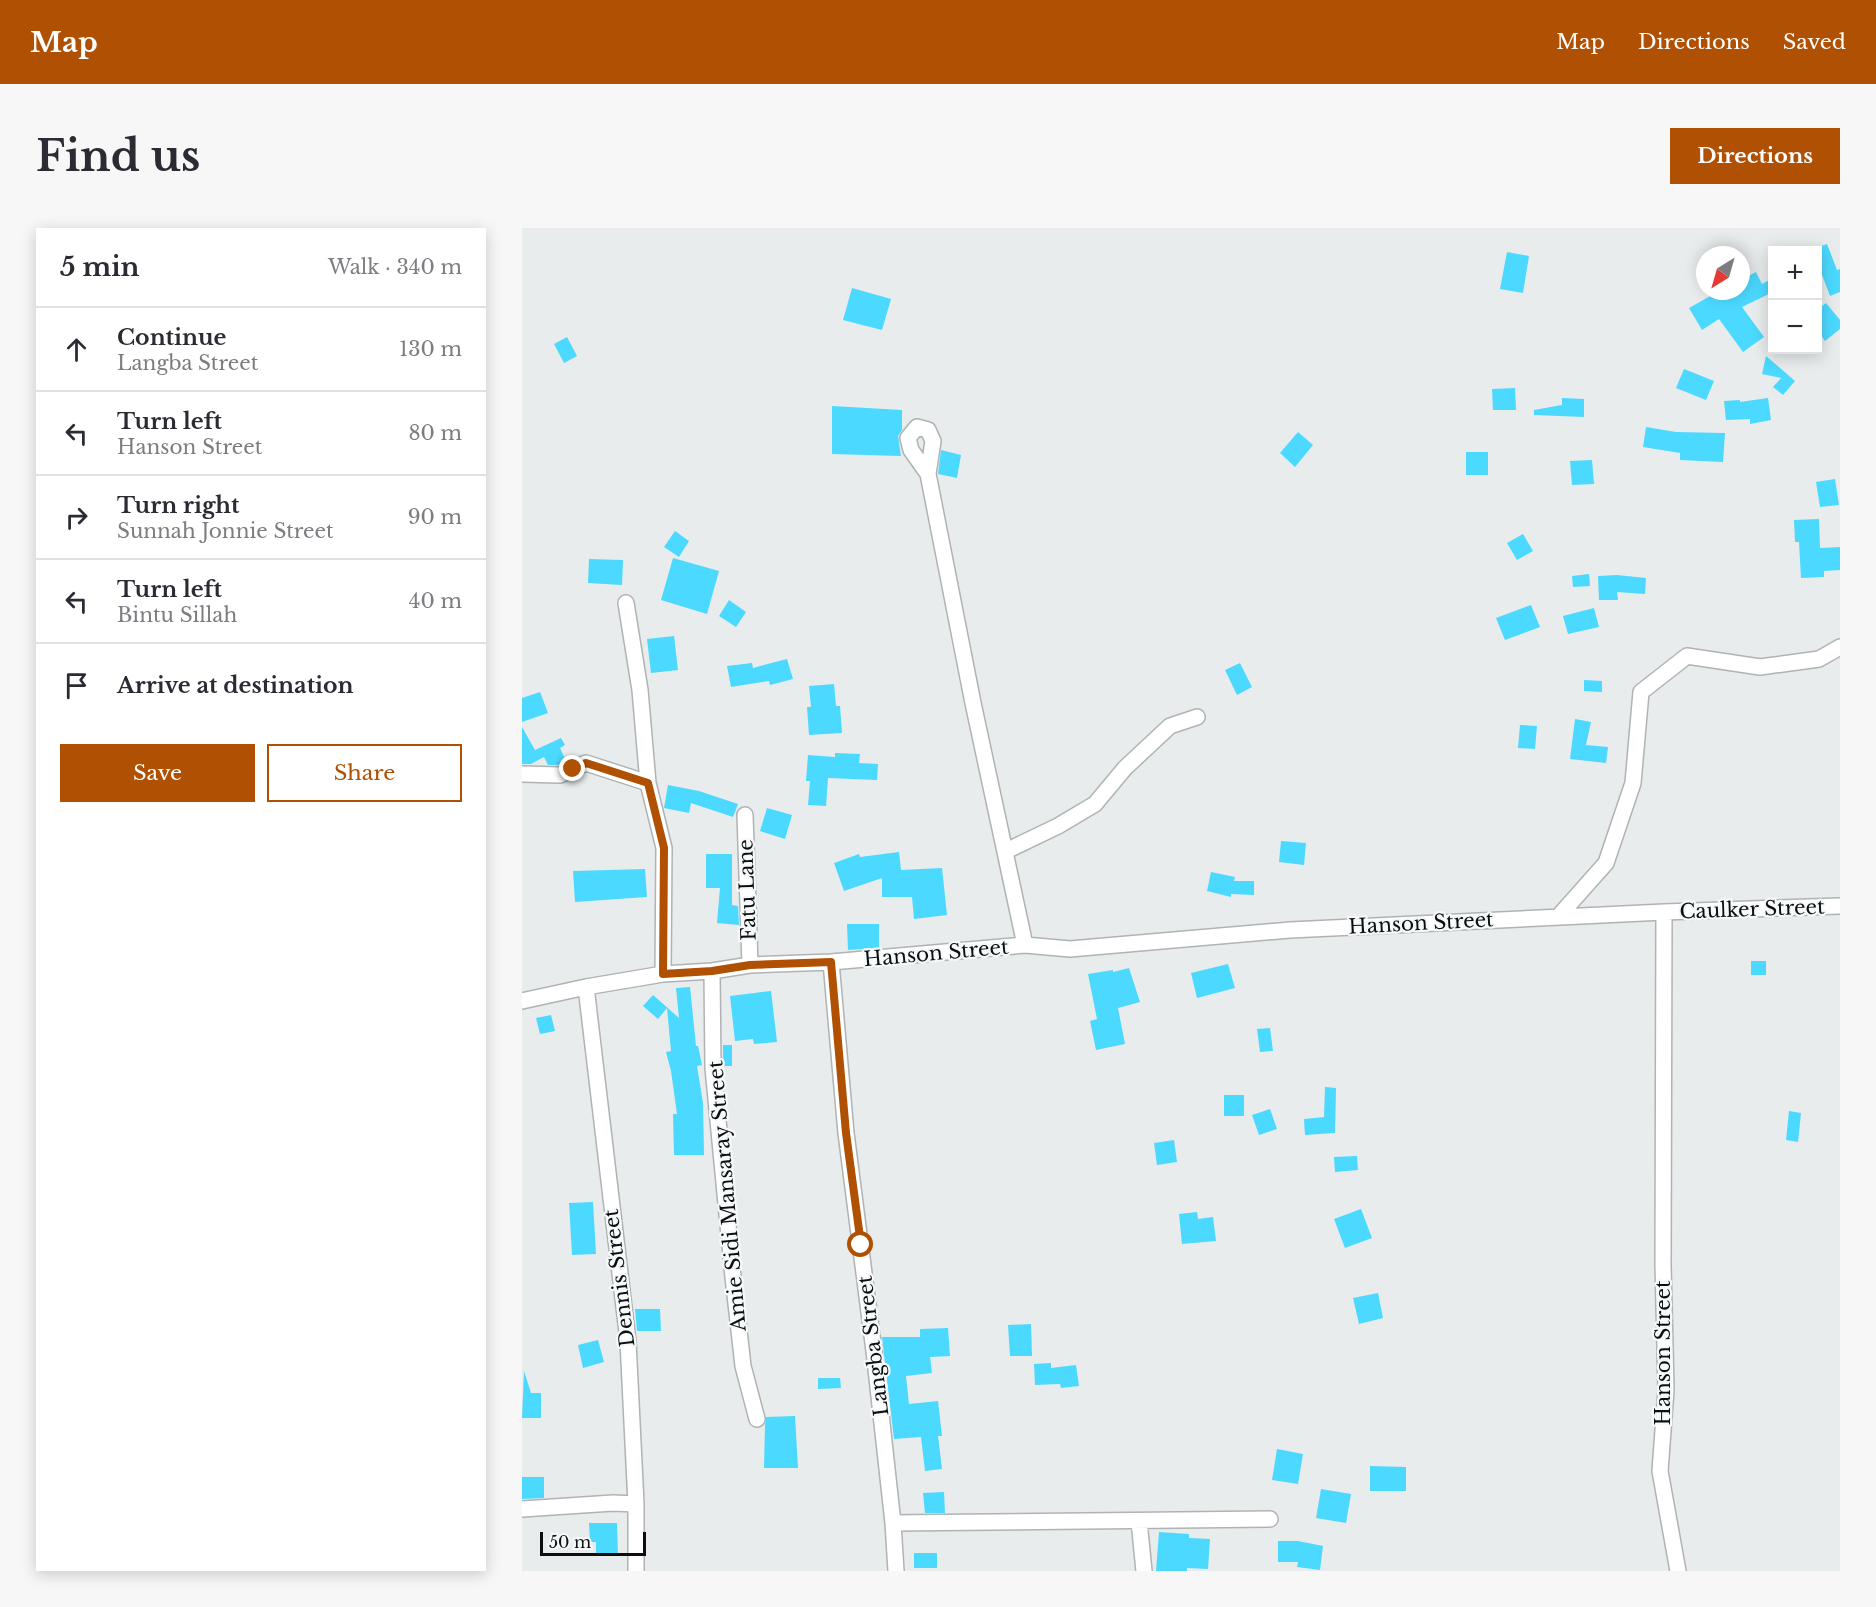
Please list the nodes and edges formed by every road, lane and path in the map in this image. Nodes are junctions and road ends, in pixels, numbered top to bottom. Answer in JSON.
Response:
{"nodes":[{"id":1,"x":928,"y":474,"type":"dead end"},
{"id":2,"x":626,"y":603,"type":"dead end"},
{"id":3,"x":1840,"y":647,"type":"edge"},
{"id":4,"x":1197,"y":717,"type":"dead end"},
{"id":5,"x":522,"y":774,"type":"edge"},
{"id":6,"x":648,"y":783,"type":"junction"},
{"id":7,"x":745,"y":814,"type":"dead end"},
{"id":8,"x":1006,"y":851,"type":"junction"},
{"id":9,"x":1840,"y":906,"type":"edge"},
{"id":10,"x":1664,"y":912,"type":"junction"},
{"id":11,"x":1558,"y":917,"type":"junction"},
{"id":12,"x":1025,"y":945,"type":"junction"},
{"id":13,"x":831,"y":962,"type":"junction"},
{"id":14,"x":750,"y":965,"type":"junction"},
{"id":15,"x":712,"y":971,"type":"junction"},
{"id":16,"x":663,"y":974,"type":"junction"},
{"id":17,"x":586,"y":987,"type":"junction"},
{"id":18,"x":522,"y":1002,"type":"edge"},
{"id":19,"x":757,"y":1419,"type":"dead end"},
{"id":20,"x":636,"y":1504,"type":"junction"},
{"id":21,"x":522,"y":1509,"type":"edge"},
{"id":22,"x":1270,"y":1520,"type":"dead end"},
{"id":23,"x":1139,"y":1521,"type":"junction"},
{"id":24,"x":893,"y":1523,"type":"junction"},
{"id":25,"x":636,"y":1571,"type":"edge"},
{"id":26,"x":896,"y":1571,"type":"edge"},
{"id":27,"x":1144,"y":1571,"type":"edge"},
{"id":28,"x":1678,"y":1571,"type":"edge"}],
"edges":[{"from":1,"to":8,"type":"street"},
{"from":2,"to":6,"type":"street"},
{"from":3,"to":11,"type":"street"},
{"from":4,"to":8,"type":"street"},
{"from":5,"to":6,"type":"street"},
{"from":6,"to":16,"type":"street"},
{"from":7,"to":14,"type":"street","name":"Fatu Lane"},
{"from":8,"to":12,"type":"street"},
{"from":9,"to":10,"type":"street","name":"Caulker Street"},
{"from":10,"to":11,"type":"street","name":"Hanson Street"},
{"from":10,"to":28,"type":"street","name":"Hanson Street"},
{"from":11,"to":12,"type":"street","name":"Hanson Street"},
{"from":12,"to":13,"type":"street","name":"Hanson Street"},
{"from":13,"to":14,"type":"street","name":"Hanson Street"},
{"from":13,"to":24,"type":"street","name":"Langba Street"},
{"from":14,"to":15,"type":"street","name":"Hanson Street"},
{"from":15,"to":16,"type":"street","name":"Hanson Street"},
{"from":15,"to":19,"type":"street","name":"Amie Sidi Mansaray Street"},
{"from":16,"to":17,"type":"street","name":"Hanson Street"},
{"from":17,"to":18,"type":"street","name":"Hanson Street"},
{"from":17,"to":20,"type":"street","name":"Dennis Street"},
{"from":20,"to":21,"type":"street"},
{"from":20,"to":25,"type":"street","name":"Dennis Street"},
{"from":22,"to":23,"type":"street"},
{"from":23,"to":24,"type":"street"},
{"from":23,"to":27,"type":"street"},
{"from":24,"to":26,"type":"street","name":"Langba Street"}]}
